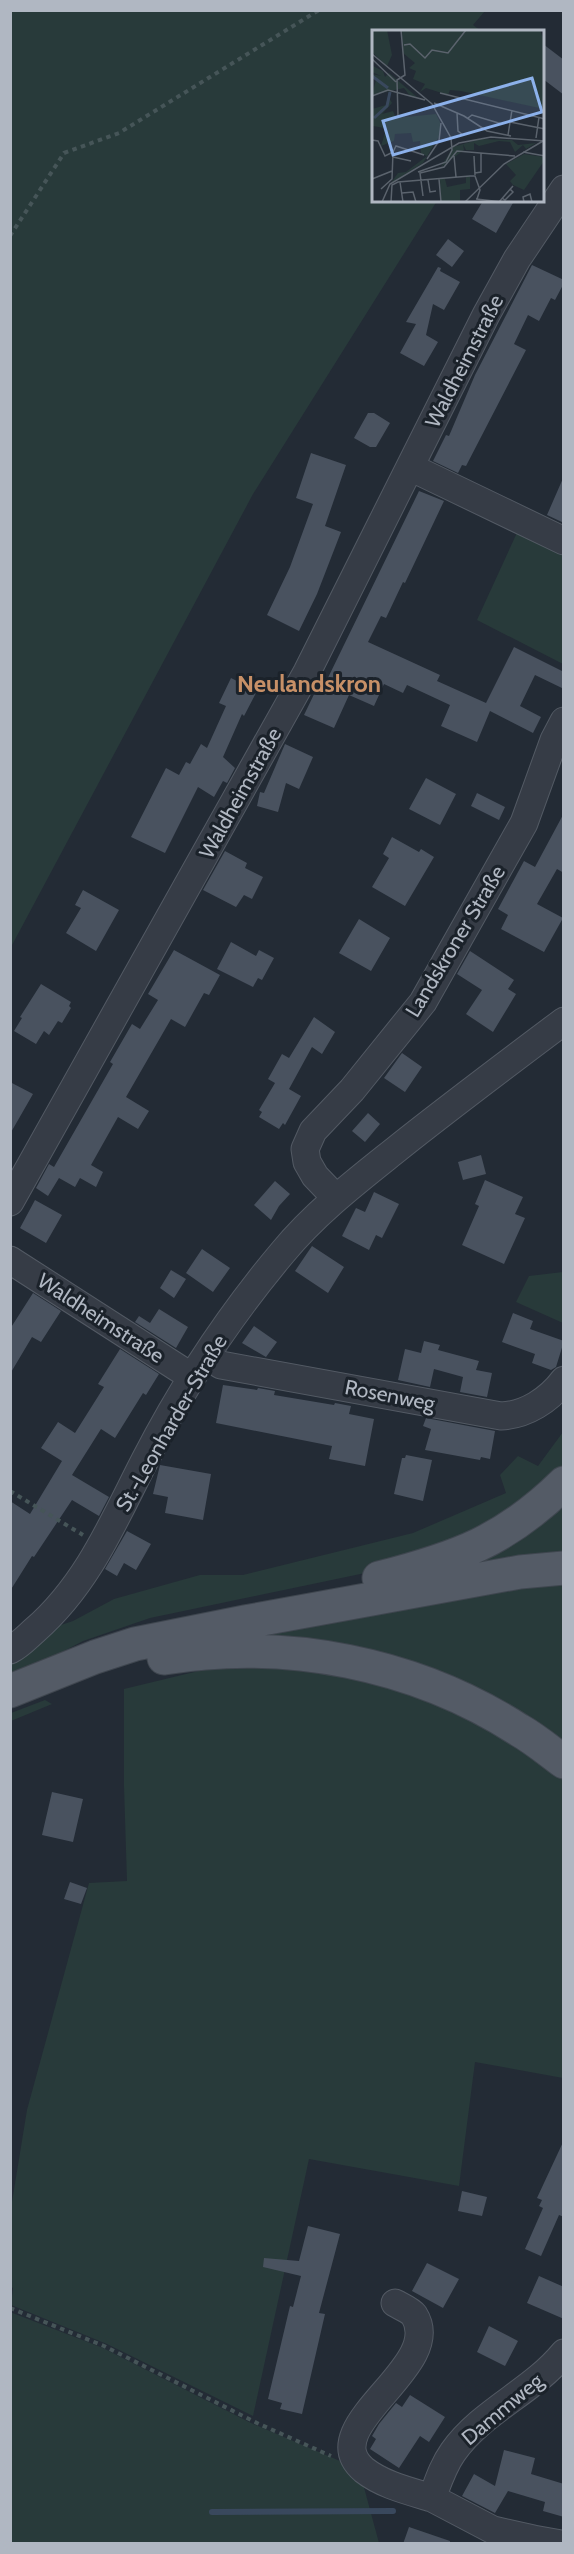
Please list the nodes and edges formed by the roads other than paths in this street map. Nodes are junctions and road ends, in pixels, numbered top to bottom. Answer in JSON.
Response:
{"nodes":[{"id":1,"x":564,"y":189,"type":"edge"},
{"id":2,"x":410,"y":467,"type":"junction"},
{"id":3,"x":564,"y":541,"type":"edge"},
{"id":4,"x":564,"y":721,"type":"edge"},
{"id":5,"x":564,"y":1021,"type":"edge"},
{"id":6,"x":336,"y":1198,"type":"junction"},
{"id":7,"x":10,"y":1202,"type":"edge"},
{"id":8,"x":10,"y":1260,"type":"edge"},
{"id":9,"x":199,"y":1366,"type":"junction"},
{"id":10,"x":564,"y":1380,"type":"edge"},
{"id":11,"x":564,"y":1483,"type":"edge"},
{"id":12,"x":564,"y":1568,"type":"edge"},
{"id":13,"x":245,"y":1622,"type":"junction"},
{"id":14,"x":135,"y":1644,"type":"junction"},
{"id":15,"x":10,"y":1650,"type":"edge"},
{"id":16,"x":10,"y":1691,"type":"edge"},
{"id":17,"x":564,"y":1762,"type":"edge"},
{"id":18,"x":395,"y":2302,"type":"dead end"},
{"id":19,"x":564,"y":2353,"type":"edge"},
{"id":20,"x":432,"y":2498,"type":"junction"},
{"id":21,"x":532,"y":2541,"type":"edge"},
{"id":22,"x":561,"y":2544,"type":"edge"}],
"edges":[{"from":1,"to":2,"type":"street","name":"Waldheimstraße"},
{"from":2,"to":3,"type":"street"},
{"from":2,"to":7,"type":"street","name":"Waldheimstraße"},
{"from":4,"to":6,"type":"street","name":"Landskroner Straße"},
{"from":5,"to":6,"type":"street","name":"St.-Leonharder-Straße"},
{"from":6,"to":9,"type":"street","name":"St.-Leonharder-Straße"},
{"from":8,"to":9,"type":"street","name":"Waldheimstraße"},
{"from":9,"to":10,"type":"street","name":"Rosenweg"},
{"from":9,"to":15,"type":"street","name":"St.-Leonharder-Straße"},
{"from":11,"to":13,"type":"main road"},
{"from":12,"to":13,"type":"main road"},
{"from":13,"to":14,"type":"main road"},
{"from":14,"to":16,"type":"main road"},
{"from":14,"to":17,"type":"main road"},
{"from":18,"to":20,"type":"street"},
{"from":19,"to":20,"type":"street","name":"Dammweg"},
{"from":20,"to":21,"type":"street"},
{"from":21,"to":22,"type":"street"}]}
